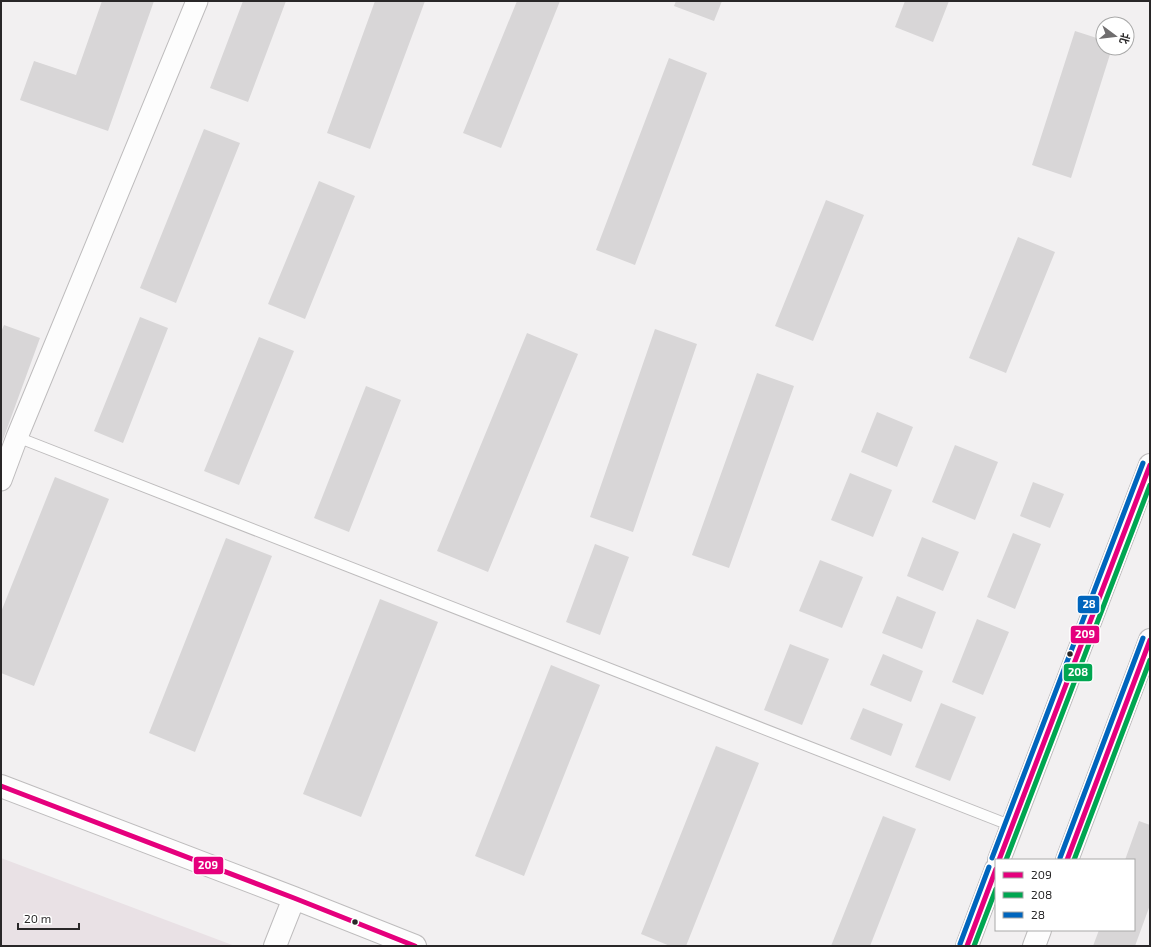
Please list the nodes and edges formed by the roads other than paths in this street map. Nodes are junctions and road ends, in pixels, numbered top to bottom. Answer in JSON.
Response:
{"nodes":[{"id":1,"x":197,"y":1,"type":"edge"},
{"id":2,"x":17,"y":437,"type":"junction"},
{"id":3,"x":1150,"y":465,"type":"edge"},
{"id":4,"x":1,"y":480,"type":"edge"},
{"id":5,"x":1150,"y":640,"type":"edge"},
{"id":6,"x":1,"y":786,"type":"edge"},
{"id":7,"x":1012,"y":826,"type":"junction"},
{"id":8,"x":1000,"y":859,"type":"edge"},
{"id":9,"x":1067,"y":859,"type":"edge"},
{"id":10,"x":995,"y":872,"type":"edge"},
{"id":11,"x":294,"y":898,"type":"junction"},
{"id":12,"x":1040,"y":931,"type":"edge"},
{"id":13,"x":275,"y":946,"type":"edge"},
{"id":14,"x":415,"y":946,"type":"edge"},
{"id":15,"x":967,"y":946,"type":"edge"},
{"id":16,"x":1034,"y":946,"type":"edge"}],
"edges":[{"from":1,"to":2,"type":"street"},
{"from":2,"to":4,"type":"street"},
{"from":2,"to":7,"type":"lane"},
{"from":3,"to":7,"type":"main road"},
{"from":5,"to":9,"type":"main road"},
{"from":6,"to":11,"type":"main road"},
{"from":7,"to":8,"type":"main road"},
{"from":10,"to":15,"type":"main road"},
{"from":11,"to":13,"type":"main road"},
{"from":11,"to":14,"type":"main road"},
{"from":12,"to":16,"type":"main road"}]}
